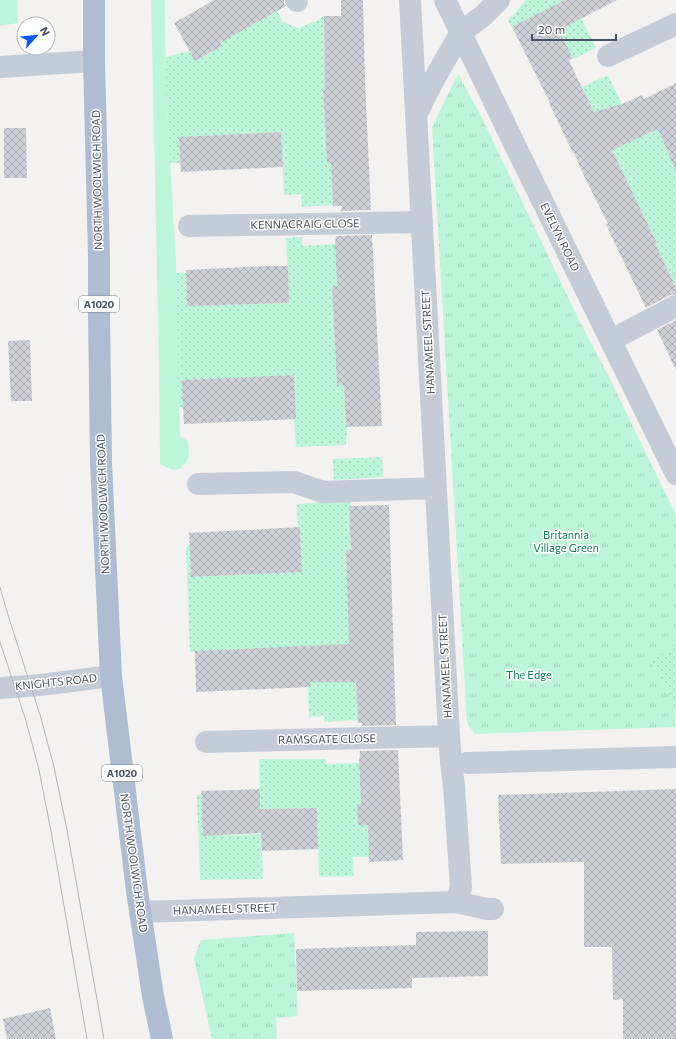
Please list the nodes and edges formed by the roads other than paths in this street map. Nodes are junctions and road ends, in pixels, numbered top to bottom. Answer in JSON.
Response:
{"nodes":[{"id":1,"x":94,"y":0,"type":"edge"},
{"id":2,"x":410,"y":0,"type":"edge"},
{"id":3,"x":445,"y":0,"type":"edge"},
{"id":4,"x":499,"y":0,"type":"edge"},
{"id":5,"x":676,"y":24,"type":"edge"},
{"id":6,"x":461,"y":32,"type":"junction"},
{"id":7,"x":608,"y":56,"type":"dead end"},
{"id":8,"x":94,"y":60,"type":"junction"},
{"id":9,"x":0,"y":67,"type":"edge"},
{"id":10,"x":416,"y":114,"type":"junction"},
{"id":11,"x":422,"y":222,"type":"junction"},
{"id":12,"x":189,"y":226,"type":"dead end"},
{"id":13,"x":676,"y":306,"type":"edge"},
{"id":14,"x":611,"y":340,"type":"junction"},
{"id":15,"x":676,"y":474,"type":"edge"},
{"id":16,"x":198,"y":484,"type":"dead end"},
{"id":17,"x":435,"y":488,"type":"junction"},
{"id":18,"x":111,"y":676,"type":"junction"},
{"id":19,"x":0,"y":688,"type":"edge"},
{"id":20,"x":449,"y":736,"type":"junction"},
{"id":21,"x":206,"y":742,"type":"dead end"},
{"id":22,"x":676,"y":757,"type":"edge"},
{"id":23,"x":467,"y":763,"type":"dead end"},
{"id":24,"x":456,"y":902,"type":"junction"},
{"id":25,"x":494,"y":909,"type":"dead end"},
{"id":26,"x":140,"y":912,"type":"junction"},
{"id":27,"x":162,"y":1039,"type":"edge"}],
"edges":[{"from":1,"to":8,"type":"main road","number":"A1020"},
{"from":2,"to":10,"type":"street","name":"HANAMEEL STREET"},
{"from":3,"to":6,"type":"street","name":"EVELYN ROAD"},
{"from":4,"to":6,"type":"street"},
{"from":5,"to":7,"type":"street"},
{"from":6,"to":10,"type":"street"},
{"from":6,"to":14,"type":"street","name":"EVELYN ROAD"},
{"from":8,"to":9,"type":"street"},
{"from":8,"to":18,"type":"main road","name":"NORTH WOOLWICH ROAD","number":"A1020"},
{"from":10,"to":11,"type":"street","name":"HANAMEEL STREET"},
{"from":11,"to":12,"type":"street","name":"KENNACRAIG CLOSE"},
{"from":11,"to":17,"type":"street","name":"HANAMEEL STREET"},
{"from":13,"to":14,"type":"street"},
{"from":14,"to":15,"type":"street","name":"EVELYN ROAD"},
{"from":16,"to":17,"type":"street"},
{"from":17,"to":20,"type":"street","name":"HANAMEEL STREET"},
{"from":18,"to":19,"type":"street","name":"KNIGHTS ROAD"},
{"from":18,"to":26,"type":"main road","name":"NORTH WOOLWICH ROAD","number":"A1020"},
{"from":20,"to":21,"type":"street","name":"RAMSGATE CLOSE"},
{"from":20,"to":24,"type":"street","name":"HANAMEEL STREET"},
{"from":22,"to":23,"type":"street"},
{"from":24,"to":25,"type":"street"},
{"from":24,"to":26,"type":"street","name":"HANAMEEL STREET"},
{"from":26,"to":27,"type":"main road","name":"NORTH WOOLWICH ROAD","number":"A1020"}]}
